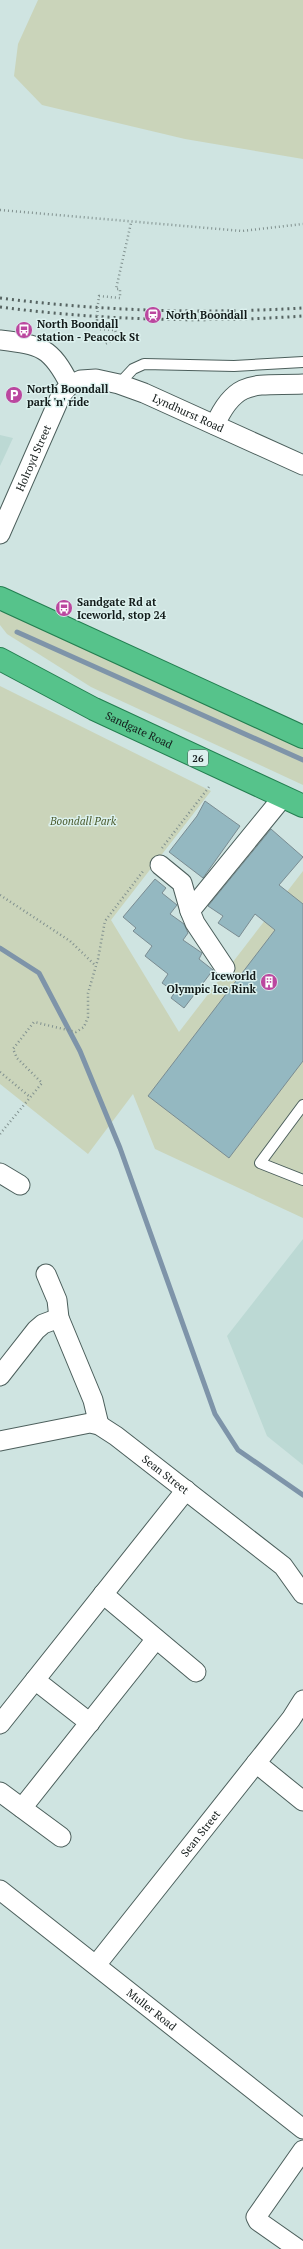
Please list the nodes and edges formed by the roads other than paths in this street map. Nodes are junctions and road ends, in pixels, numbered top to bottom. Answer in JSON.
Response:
{"nodes":[{"id":1,"x":0,"y":340,"type":"edge"},
{"id":2,"x":303,"y":362,"type":"edge"},
{"id":3,"x":119,"y":384,"type":"junction"},
{"id":4,"x":303,"y":384,"type":"edge"},
{"id":5,"x":70,"y":385,"type":"junction"},
{"id":6,"x":215,"y":425,"type":"junction"},
{"id":7,"x":303,"y":465,"type":"edge"},
{"id":8,"x":0,"y":534,"type":"edge"},
{"id":9,"x":0,"y":598,"type":"edge"},
{"id":10,"x":0,"y":659,"type":"edge"},
{"id":11,"x":303,"y":737,"type":"edge"},
{"id":12,"x":283,"y":797,"type":"junction"},
{"id":13,"x":303,"y":806,"type":"edge"},
{"id":14,"x":156,"y":860,"type":"road end"},
{"id":15,"x":190,"y":911,"type":"junction"},
{"id":16,"x":225,"y":968,"type":"dead end"},
{"id":17,"x":303,"y":1105,"type":"edge"},
{"id":18,"x":0,"y":1173,"type":"edge"},
{"id":19,"x":303,"y":1180,"type":"edge"},
{"id":20,"x":20,"y":1185,"type":"dead end"},
{"id":21,"x":46,"y":1274,"type":"dead end"},
{"id":22,"x":59,"y":1318,"type":"junction"},
{"id":23,"x":0,"y":1376,"type":"edge"},
{"id":24,"x":99,"y":1425,"type":"junction"},
{"id":25,"x":0,"y":1441,"type":"edge"},
{"id":26,"x":186,"y":1490,"type":"junction"},
{"id":27,"x":103,"y":1594,"type":"junction"},
{"id":28,"x":303,"y":1594,"type":"edge"},
{"id":29,"x":156,"y":1639,"type":"junction"},
{"id":30,"x":196,"y":1672,"type":"dead end"},
{"id":31,"x":35,"y":1680,"type":"junction"},
{"id":32,"x":303,"y":1700,"type":"edge"},
{"id":33,"x":90,"y":1723,"type":"junction"},
{"id":34,"x":0,"y":1724,"type":"edge"},
{"id":35,"x":256,"y":1763,"type":"junction"},
{"id":36,"x":0,"y":1792,"type":"edge"},
{"id":37,"x":303,"y":1801,"type":"edge"},
{"id":38,"x":22,"y":1808,"type":"junction"},
{"id":39,"x":61,"y":1837,"type":"dead end"},
{"id":40,"x":0,"y":1890,"type":"edge"},
{"id":41,"x":96,"y":1965,"type":"junction"},
{"id":42,"x":303,"y":2129,"type":"edge"},
{"id":43,"x":303,"y":2150,"type":"edge"},
{"id":44,"x":298,"y":2249,"type":"edge"}],
"edges":[{"from":1,"to":5,"type":"street"},
{"from":2,"to":3,"type":"lane"},
{"from":3,"to":5,"type":"street","name":"Lyndhurst Road"},
{"from":3,"to":6,"type":"street","name":"Lyndhurst Road"},
{"from":4,"to":6,"type":"street"},
{"from":5,"to":8,"type":"street","name":"Holroyd Street"},
{"from":6,"to":7,"type":"street","name":"Lyndhurst Road"},
{"from":9,"to":11,"type":"highway"},
{"from":10,"to":12,"type":"highway","name":"Sandgate Road","number":"26"},
{"from":12,"to":13,"type":"highway","name":"Sandgate Road","number":"26"},
{"from":12,"to":15,"type":"street"},
{"from":14,"to":15,"type":"street"},
{"from":15,"to":16,"type":"street"},
{"from":17,"to":19,"type":"lane"},
{"from":18,"to":20,"type":"street"},
{"from":21,"to":22,"type":"street"},
{"from":22,"to":23,"type":"street"},
{"from":22,"to":24,"type":"street"},
{"from":24,"to":25,"type":"street"},
{"from":24,"to":26,"type":"street","name":"Sean Street"},
{"from":26,"to":27,"type":"street"},
{"from":26,"to":28,"type":"street","name":"Sean Street"},
{"from":27,"to":29,"type":"street"},
{"from":27,"to":31,"type":"street"},
{"from":29,"to":30,"type":"street"},
{"from":29,"to":33,"type":"street"},
{"from":31,"to":33,"type":"street"},
{"from":31,"to":34,"type":"street"},
{"from":32,"to":35,"type":"street","name":"Sean Street"},
{"from":33,"to":38,"type":"street"},
{"from":35,"to":37,"type":"street"},
{"from":35,"to":41,"type":"street","name":"Sean Street"},
{"from":36,"to":38,"type":"street"},
{"from":38,"to":39,"type":"street"},
{"from":40,"to":41,"type":"street","name":"Muller Road"},
{"from":41,"to":42,"type":"street","name":"Muller Road"},
{"from":43,"to":44,"type":"street"}]}
